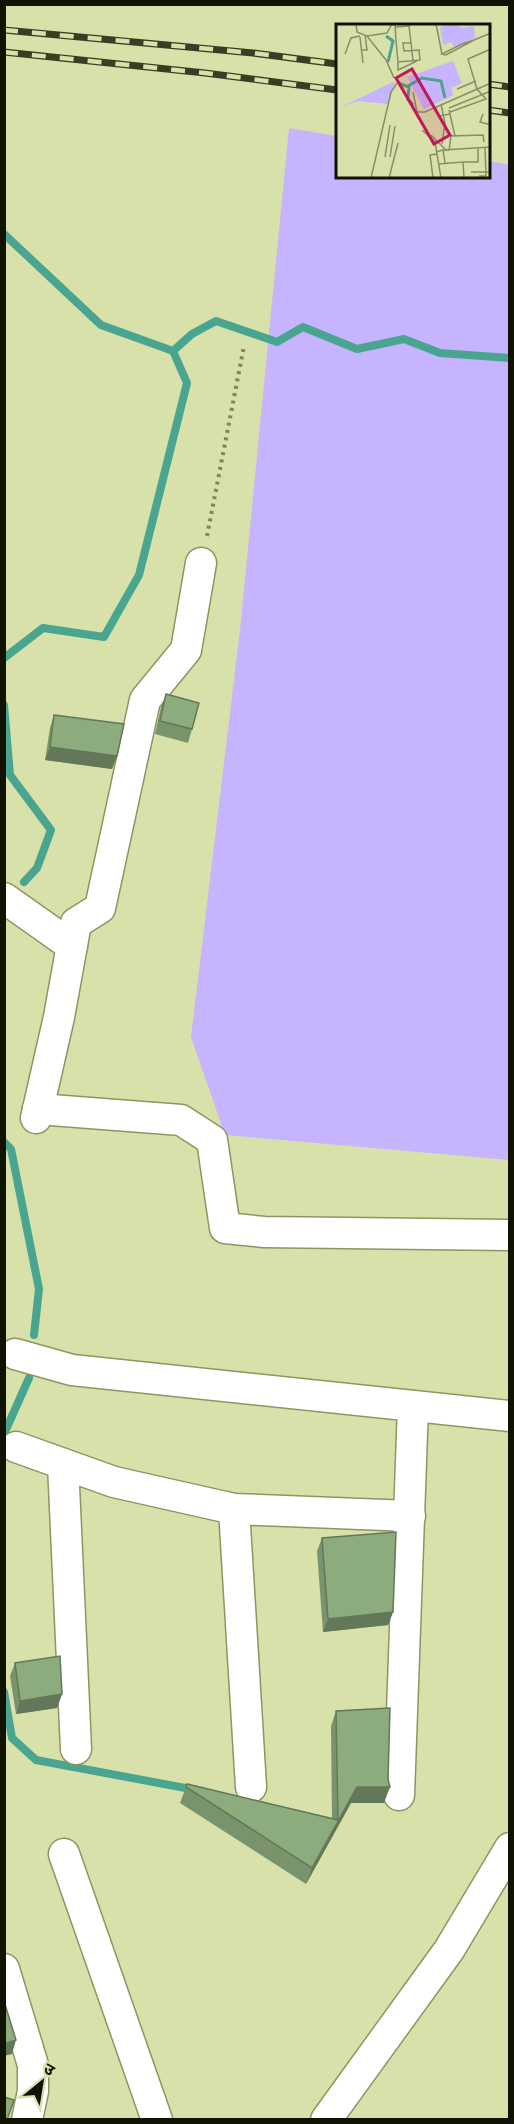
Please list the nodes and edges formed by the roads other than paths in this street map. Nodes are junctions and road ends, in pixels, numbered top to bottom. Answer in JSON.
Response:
{"nodes":[{"id":1,"x":201,"y":563,"type":"road end"},
{"id":2,"x":4,"y":898,"type":"edge"},
{"id":3,"x":72,"y":946,"type":"junction"},
{"id":4,"x":510,"y":1235,"type":"edge"},
{"id":5,"x":15,"y":1354,"type":"dead end"},
{"id":6,"x":413,"y":1406,"type":"junction"},
{"id":7,"x":510,"y":1416,"type":"edge"},
{"id":8,"x":16,"y":1447,"type":"dead end"},
{"id":9,"x":63,"y":1464,"type":"junction"},
{"id":10,"x":234,"y":1509,"type":"junction"},
{"id":11,"x":410,"y":1516,"type":"junction"},
{"id":12,"x":76,"y":1749,"type":"dead end"},
{"id":13,"x":251,"y":1787,"type":"dead end"},
{"id":14,"x":399,"y":1795,"type":"dead end"},
{"id":15,"x":510,"y":1848,"type":"edge"},
{"id":16,"x":63,"y":1854,"type":"dead end"},
{"id":17,"x":4,"y":1969,"type":"edge"},
{"id":18,"x":27,"y":2120,"type":"edge"},
{"id":19,"x":157,"y":2120,"type":"edge"},
{"id":20,"x":326,"y":2120,"type":"edge"}],
"edges":[{"from":1,"to":3,"type":"street"},
{"from":2,"to":3,"type":"street"},
{"from":3,"to":4,"type":"street"},
{"from":5,"to":6,"type":"street"},
{"from":6,"to":7,"type":"street"},
{"from":6,"to":11,"type":"street"},
{"from":8,"to":9,"type":"street"},
{"from":9,"to":10,"type":"street"},
{"from":9,"to":12,"type":"street"},
{"from":10,"to":11,"type":"street"},
{"from":10,"to":13,"type":"street"},
{"from":11,"to":14,"type":"street"},
{"from":15,"to":20,"type":"street"},
{"from":16,"to":19,"type":"street"},
{"from":17,"to":18,"type":"street"}]}
